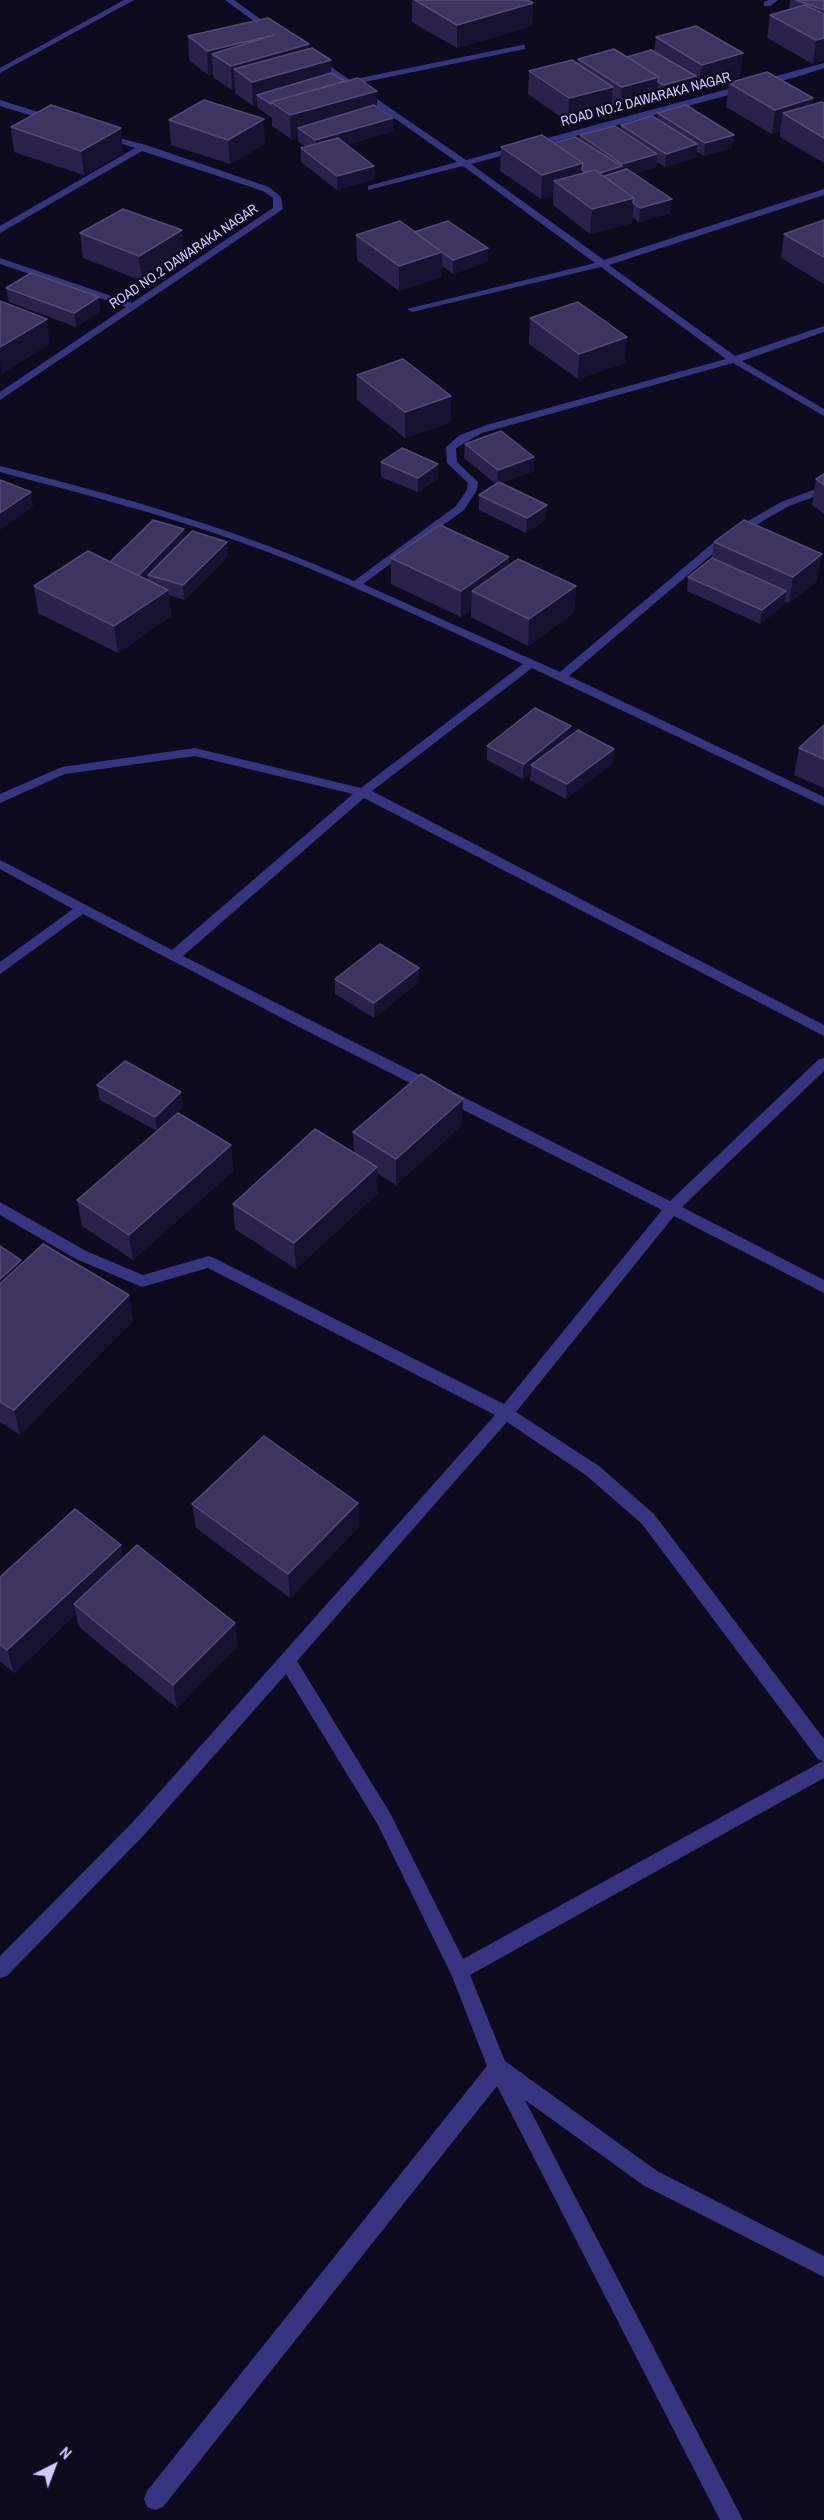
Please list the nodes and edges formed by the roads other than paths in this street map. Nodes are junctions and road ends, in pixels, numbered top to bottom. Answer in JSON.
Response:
{"nodes":[{"id":1,"x":130,"y":0,"type":"edge"},
{"id":2,"x":229,"y":0,"type":"edge"},
{"id":3,"x":285,"y":40,"type":"edge"},
{"id":4,"x":522,"y":47,"type":"dead end"},
{"id":5,"x":303,"y":52,"type":"edge"},
{"id":6,"x":824,"y":65,"type":"edge"},
{"id":7,"x":0,"y":71,"type":"edge"},
{"id":8,"x":348,"y":83,"type":"junction"},
{"id":9,"x":0,"y":103,"type":"edge"},
{"id":10,"x":66,"y":123,"type":"edge"},
{"id":11,"x":88,"y":130,"type":"edge"},
{"id":12,"x":143,"y":147,"type":"junction"},
{"id":13,"x":463,"y":162,"type":"junction"},
{"id":14,"x":371,"y":188,"type":"dead end"},
{"id":15,"x":824,"y":192,"type":"edge"},
{"id":16,"x":0,"y":230,"type":"edge"},
{"id":17,"x":0,"y":261,"type":"edge"},
{"id":18,"x":602,"y":264,"type":"junction"},
{"id":19,"x":134,"y":307,"type":"junction"},
{"id":20,"x":412,"y":309,"type":"dead end"},
{"id":21,"x":824,"y":329,"type":"edge"},
{"id":22,"x":734,"y":360,"type":"junction"},
{"id":23,"x":0,"y":397,"type":"edge"},
{"id":24,"x":824,"y":413,"type":"edge"},
{"id":25,"x":0,"y":469,"type":"edge"},
{"id":26,"x":824,"y":489,"type":"edge"},
{"id":27,"x":355,"y":585,"type":"junction"},
{"id":28,"x":532,"y":663,"type":"junction"},
{"id":29,"x":561,"y":677,"type":"junction"},
{"id":30,"x":363,"y":792,"type":"junction"},
{"id":31,"x":0,"y":799,"type":"edge"},
{"id":32,"x":824,"y":802,"type":"edge"},
{"id":33,"x":0,"y":864,"type":"edge"},
{"id":34,"x":81,"y":909,"type":"junction"},
{"id":35,"x":173,"y":957,"type":"junction"},
{"id":36,"x":0,"y":969,"type":"edge"},
{"id":37,"x":824,"y":1031,"type":"edge"},
{"id":38,"x":824,"y":1063,"type":"edge"},
{"id":39,"x":0,"y":1208,"type":"edge"},
{"id":40,"x":672,"y":1208,"type":"junction"},
{"id":41,"x":824,"y":1287,"type":"edge"},
{"id":42,"x":507,"y":1413,"type":"junction"},
{"id":43,"x":287,"y":1660,"type":"junction"},
{"id":44,"x":824,"y":1753,"type":"edge"},
{"id":45,"x":824,"y":1769,"type":"edge"},
{"id":46,"x":0,"y":1969,"type":"edge"},
{"id":47,"x":459,"y":1971,"type":"junction"},
{"id":48,"x":498,"y":2068,"type":"junction"},
{"id":49,"x":824,"y":2267,"type":"edge"},
{"id":50,"x":155,"y":2499,"type":"dead end"},
{"id":51,"x":732,"y":2520,"type":"edge"}],
"edges":[{"from":1,"to":7,"type":"street"},
{"from":2,"to":3,"type":"street"},
{"from":4,"to":8,"type":"street"},
{"from":5,"to":8,"type":"street"},
{"from":6,"to":13,"type":"street","name":"ROAD NO.2 DAWARAKA NAGAR"},
{"from":8,"to":13,"type":"street"},
{"from":9,"to":10,"type":"street"},
{"from":11,"to":12,"type":"street","name":"ROAD NO.2 DAWARAKA NAGAR"},
{"from":12,"to":16,"type":"street"},
{"from":12,"to":19,"type":"street","name":"ROAD NO.2 DAWARAKA NAGAR"},
{"from":13,"to":14,"type":"street","name":"ROAD NO.2 DAWARAKA NAGAR"},
{"from":13,"to":18,"type":"street"},
{"from":15,"to":18,"type":"street"},
{"from":17,"to":19,"type":"street"},
{"from":18,"to":20,"type":"street"},
{"from":18,"to":22,"type":"street"},
{"from":19,"to":23,"type":"street","name":"ROAD NO.2 DAWARAKA NAGAR"},
{"from":21,"to":22,"type":"street"},
{"from":22,"to":24,"type":"street"},
{"from":22,"to":27,"type":"street"},
{"from":25,"to":27,"type":"street"},
{"from":26,"to":29,"type":"street"},
{"from":27,"to":28,"type":"street"},
{"from":28,"to":29,"type":"street"},
{"from":28,"to":30,"type":"street"},
{"from":29,"to":32,"type":"street"},
{"from":30,"to":31,"type":"street"},
{"from":30,"to":35,"type":"street"},
{"from":30,"to":37,"type":"street"},
{"from":33,"to":34,"type":"street"},
{"from":34,"to":35,"type":"street"},
{"from":34,"to":36,"type":"street"},
{"from":35,"to":40,"type":"street"},
{"from":38,"to":40,"type":"street"},
{"from":39,"to":42,"type":"street"},
{"from":40,"to":41,"type":"street"},
{"from":40,"to":42,"type":"street"},
{"from":42,"to":43,"type":"street"},
{"from":42,"to":44,"type":"street"},
{"from":43,"to":46,"type":"street"},
{"from":43,"to":47,"type":"street"},
{"from":45,"to":47,"type":"street"},
{"from":47,"to":48,"type":"street"},
{"from":48,"to":49,"type":"street"},
{"from":48,"to":50,"type":"street"},
{"from":48,"to":51,"type":"street"}]}
